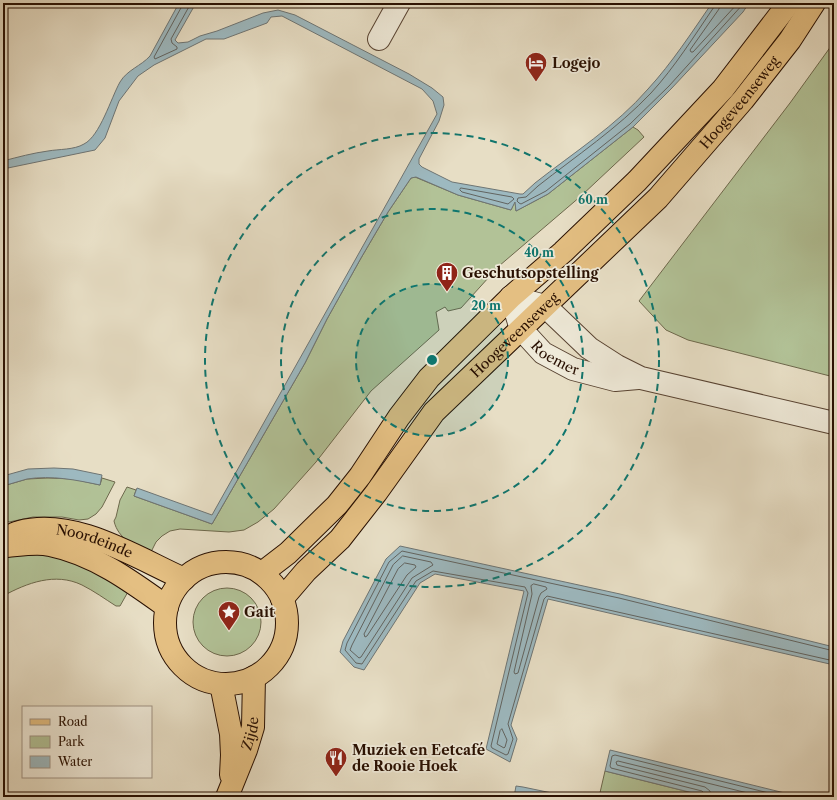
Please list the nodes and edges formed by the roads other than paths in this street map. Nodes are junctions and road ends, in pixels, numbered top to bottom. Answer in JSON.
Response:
{"nodes":[{"id":1,"x":399,"y":3,"type":"edge"},
{"id":2,"x":789,"y":3,"type":"edge"},
{"id":3,"x":814,"y":3,"type":"edge"},
{"id":4,"x":379,"y":39,"type":"dead end"},
{"id":5,"x":511,"y":297,"type":"junction"},
{"id":6,"x":545,"y":306,"type":"junction"},
{"id":7,"x":521,"y":329,"type":"junction"},
{"id":8,"x":641,"y":378,"type":"junction"},
{"id":9,"x":834,"y":423,"type":"edge"},
{"id":10,"x":3,"y":541,"type":"edge"},
{"id":11,"x":3,"y":547,"type":"edge"},
{"id":12,"x":262,"y":573,"type":"junction"},
{"id":13,"x":184,"y":579,"type":"junction"},
{"id":14,"x":282,"y":599,"type":"junction"},
{"id":15,"x":167,"y":607,"type":"junction"},
{"id":16,"x":254,"y":678,"type":"junction"},
{"id":17,"x":221,"y":684,"type":"junction"},
{"id":18,"x":229,"y":792,"type":"edge"}],
"edges":[{"from":1,"to":4,"type":"street"},
{"from":2,"to":5,"type":"main road","name":"Hoogeveenseweg"},
{"from":3,"to":6,"type":"main road","name":"Hoogeveenseweg"},
{"from":5,"to":6,"type":"street","name":"Roemer"},
{"from":5,"to":7,"type":"street","name":"Roemer"},
{"from":5,"to":12,"type":"main road","name":"Hoogeveenseweg"},
{"from":6,"to":7,"type":"main road","name":"Hoogeveenseweg"},
{"from":6,"to":8,"type":"street","name":"Roemer"},
{"from":7,"to":8,"type":"street","name":"Roemer"},
{"from":7,"to":14,"type":"main road","name":"Hoogeveenseweg"},
{"from":8,"to":9,"type":"street","name":"Roemer"},
{"from":10,"to":13,"type":"main road","name":"Noordeinde"},
{"from":11,"to":15,"type":"main road","name":"Noordeinde"},
{"from":12,"to":13,"type":"main road"},
{"from":12,"to":14,"type":"main road"},
{"from":13,"to":15,"type":"main road"},
{"from":14,"to":16,"type":"main road"},
{"from":15,"to":17,"type":"main road"},
{"from":16,"to":17,"type":"main road"},
{"from":16,"to":18,"type":"main road","name":"Zijde"},
{"from":17,"to":18,"type":"main road","name":"Zijde"}]}
